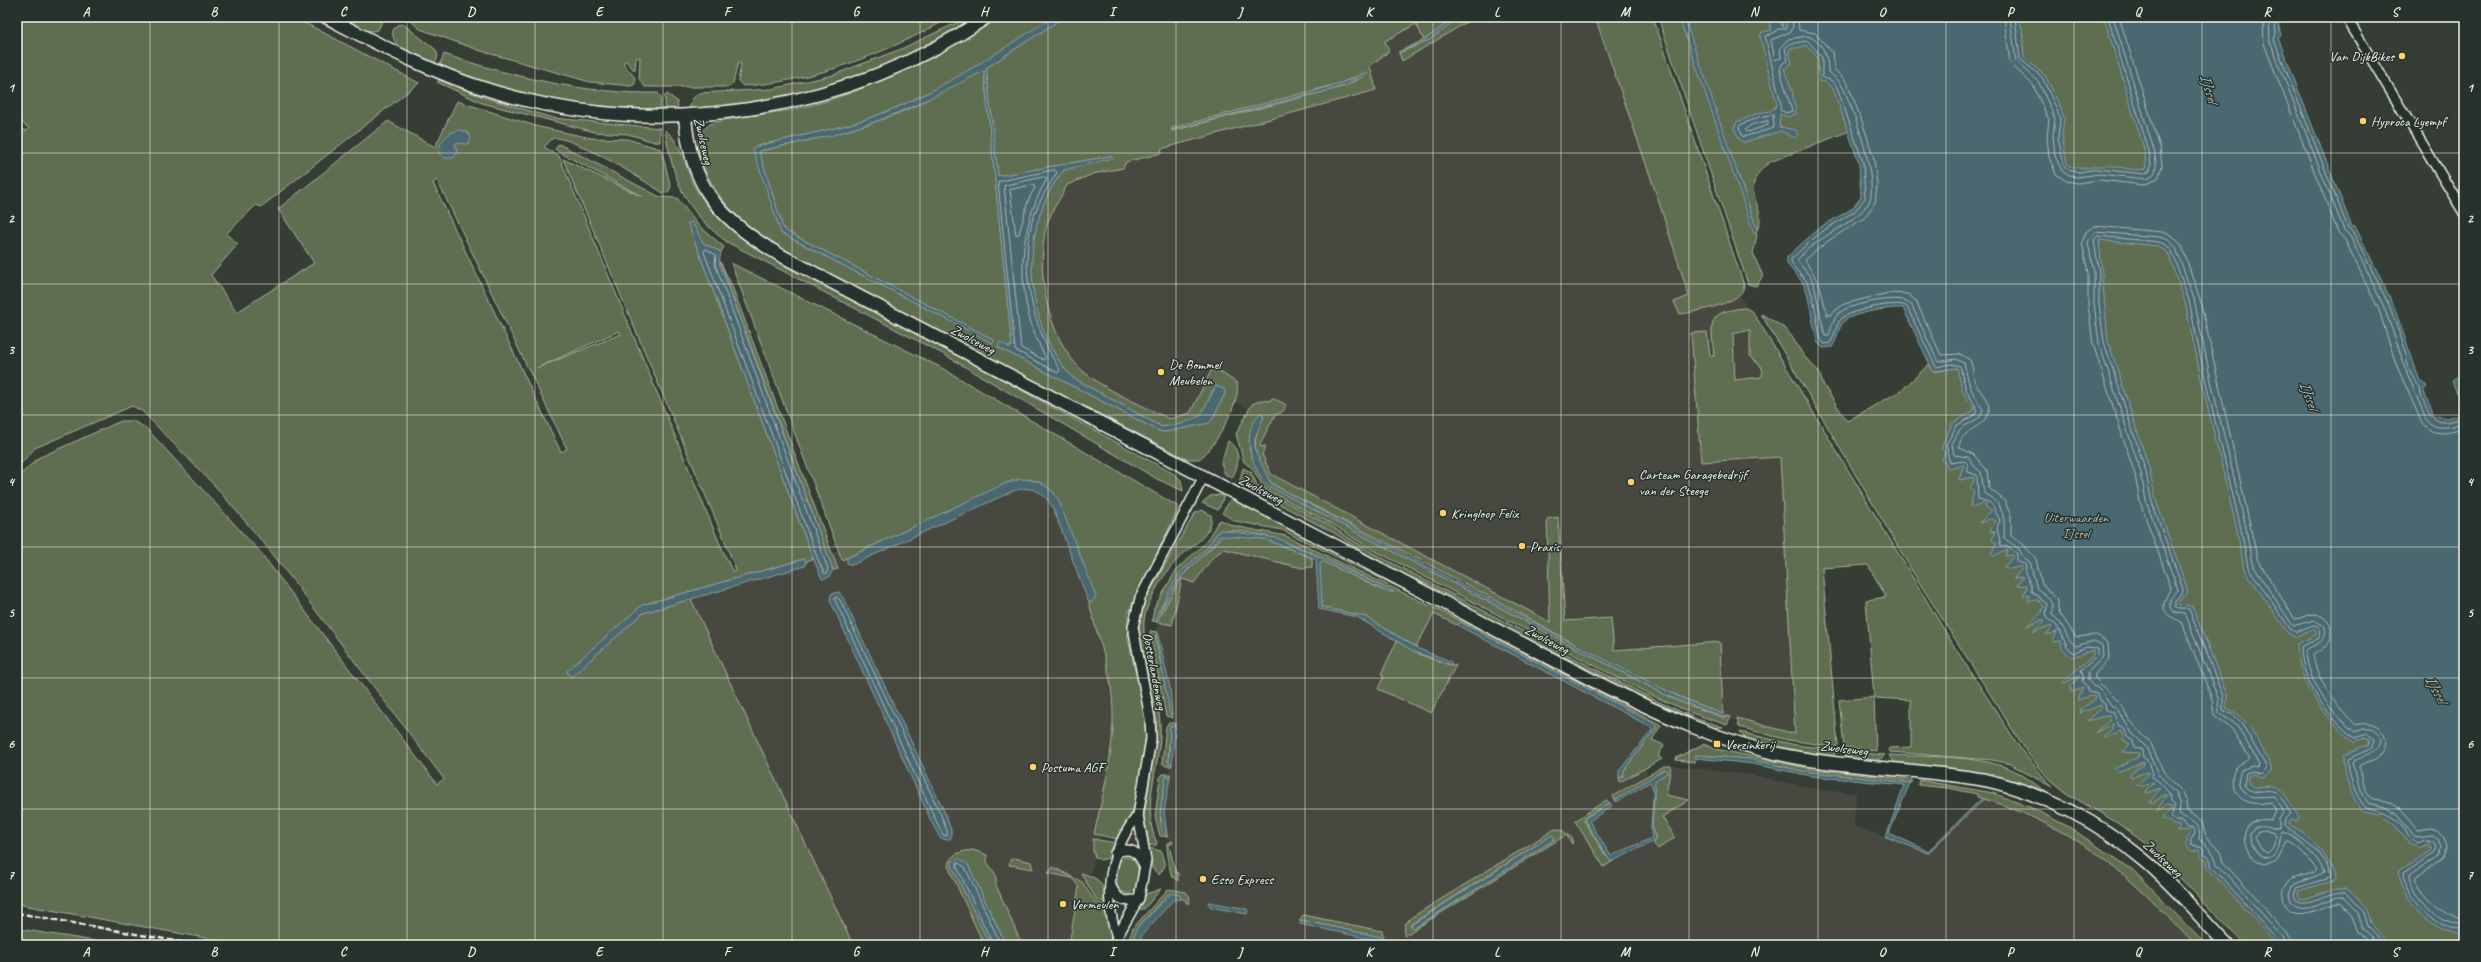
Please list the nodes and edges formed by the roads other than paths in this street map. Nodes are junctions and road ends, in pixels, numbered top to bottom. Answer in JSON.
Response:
{"nodes":[{"id":1,"x":326,"y":17,"type":"edge"},
{"id":2,"x":987,"y":17,"type":"edge"},
{"id":3,"x":2346,"y":17,"type":"edge"},
{"id":4,"x":685,"y":116,"type":"junction"},
{"id":5,"x":2464,"y":213,"type":"edge"},
{"id":6,"x":1204,"y":476,"type":"junction"},
{"id":7,"x":1138,"y":814,"type":"junction"},
{"id":8,"x":1115,"y":854,"type":"junction"},
{"id":9,"x":1145,"y":870,"type":"junction"},
{"id":10,"x":1109,"y":882,"type":"junction"},
{"id":11,"x":1139,"y":898,"type":"junction"},
{"id":12,"x":1116,"y":941,"type":"edge"},
{"id":13,"x":2227,"y":945,"type":"edge"}],
"edges":[{"from":1,"to":4,"type":"main road","name":"Zwolseweg"},
{"from":2,"to":4,"type":"main road"},
{"from":3,"to":5,"type":"street"},
{"from":4,"to":6,"type":"main road","name":"Zwolseweg"},
{"from":6,"to":7,"type":"street","name":"Oosterlandenweg"},
{"from":6,"to":13,"type":"main road","name":"Zwolseweg"},
{"from":7,"to":8,"type":"street","name":"Oosterlandenweg"},
{"from":7,"to":9,"type":"street","name":"Oosterlandenweg"},
{"from":8,"to":9,"type":"street"},
{"from":8,"to":10,"type":"street","name":"Oosterlandenweg"},
{"from":9,"to":11,"type":"street","name":"Oosterlandenweg"},
{"from":10,"to":11,"type":"street"},
{"from":10,"to":12,"type":"street","name":"Oosterlandenweg"},
{"from":11,"to":12,"type":"street","name":"Oosterlandenweg"}]}
